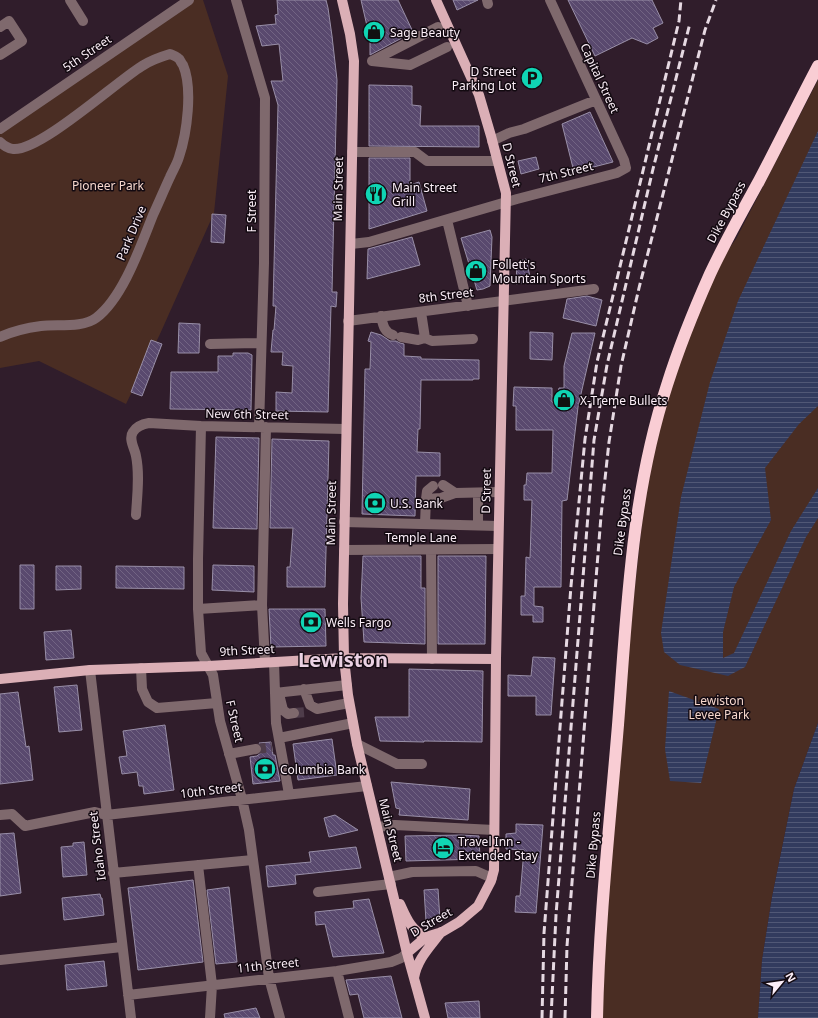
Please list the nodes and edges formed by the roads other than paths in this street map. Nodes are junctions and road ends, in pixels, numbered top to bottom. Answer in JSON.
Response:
{"nodes":[{"id":1,"x":70,"y":0,"type":"edge"},
{"id":2,"x":189,"y":0,"type":"edge"},
{"id":3,"x":236,"y":0,"type":"edge"},
{"id":4,"x":342,"y":0,"type":"edge"},
{"id":5,"x":436,"y":0,"type":"edge"},
{"id":6,"x":550,"y":0,"type":"edge"},
{"id":7,"x":83,"y":20,"type":"dead end"},
{"id":8,"x":0,"y":27,"type":"edge"},
{"id":9,"x":438,"y":27,"type":"dead end"},
{"id":10,"x":447,"y":47,"type":"dead end"},
{"id":11,"x":0,"y":55,"type":"edge"},
{"id":12,"x":818,"y":66,"type":"edge"},
{"id":13,"x":596,"y":100,"type":"junction"},
{"id":14,"x":0,"y":128,"type":"edge"},
{"id":15,"x":492,"y":141,"type":"junction"},
{"id":16,"x":0,"y":142,"type":"edge"},
{"id":17,"x":352,"y":152,"type":"junction"},
{"id":18,"x":497,"y":161,"type":"junction"},
{"id":19,"x":626,"y":168,"type":"joint"},
{"id":20,"x":506,"y":202,"type":"junction"},
{"id":21,"x":447,"y":220,"type":"junction"},
{"id":22,"x":351,"y":244,"type":"junction"},
{"id":23,"x":594,"y":289,"type":"dead end"},
{"id":24,"x":503,"y":301,"type":"junction"},
{"id":25,"x":468,"y":306,"type":"junction"},
{"id":26,"x":421,"y":312,"type":"junction"},
{"id":27,"x":381,"y":316,"type":"junction"},
{"id":28,"x":348,"y":320,"type":"junction"},
{"id":29,"x":4,"y":336,"type":"edge"},
{"id":30,"x":425,"y":338,"type":"junction"},
{"id":31,"x":473,"y":339,"type":"dead end"},
{"id":32,"x":210,"y":344,"type":"dead end"},
{"id":33,"x":261,"y":344,"type":"junction"},
{"id":34,"x":201,"y":426,"type":"junction"},
{"id":35,"x":263,"y":427,"type":"junction"},
{"id":36,"x":346,"y":429,"type":"junction"},
{"id":37,"x":499,"y":492,"type":"junction"},
{"id":38,"x":455,"y":493,"type":"junction"},
{"id":39,"x":478,"y":493,"type":"junction"},
{"id":40,"x":426,"y":499,"type":"junction"},
{"id":41,"x":136,"y":515,"type":"dead end"},
{"id":42,"x":344,"y":522,"type":"junction"},
{"id":43,"x":426,"y":524,"type":"junction"},
{"id":44,"x":478,"y":526,"type":"junction"},
{"id":45,"x":498,"y":526,"type":"junction"},
{"id":46,"x":498,"y":549,"type":"junction"},
{"id":47,"x":344,"y":550,"type":"junction"},
{"id":48,"x":431,"y":550,"type":"junction"},
{"id":49,"x":262,"y":605,"type":"junction"},
{"id":50,"x":198,"y":609,"type":"junction"},
{"id":51,"x":344,"y":658,"type":"junction"},
{"id":52,"x":432,"y":659,"type":"junction"},
{"id":53,"x":496,"y":659,"type":"junction"},
{"id":54,"x":270,"y":662,"type":"junction"},
{"id":55,"x":208,"y":666,"type":"junction"},
{"id":56,"x":141,"y":668,"type":"junction"},
{"id":57,"x":90,"y":670,"type":"junction"},
{"id":58,"x":0,"y":679,"type":"edge"},
{"id":59,"x":347,"y":685,"type":"junction"},
{"id":60,"x":304,"y":689,"type":"junction"},
{"id":61,"x":277,"y":693,"type":"junction"},
{"id":62,"x":349,"y":703,"type":"junction"},
{"id":63,"x":217,"y":704,"type":"junction"},
{"id":64,"x":317,"y":709,"type":"junction"},
{"id":65,"x":306,"y":712,"type":"tunnel mouth"},
{"id":66,"x":294,"y":713,"type":"tunnel mouth"},
{"id":67,"x":353,"y":723,"type":"junction"},
{"id":68,"x":277,"y":743,"type":"junction"},
{"id":69,"x":357,"y":744,"type":"junction"},
{"id":70,"x":256,"y":749,"type":"tunnel mouth"},
{"id":71,"x":229,"y":754,"type":"junction"},
{"id":72,"x":422,"y":764,"type":"dead end"},
{"id":73,"x":367,"y":786,"type":"junction"},
{"id":74,"x":289,"y":794,"type":"junction"},
{"id":75,"x":242,"y":799,"type":"junction"},
{"id":76,"x":0,"y":815,"type":"edge"},
{"id":77,"x":106,"y":815,"type":"junction"},
{"id":78,"x":377,"y":827,"type":"junction"},
{"id":79,"x":494,"y":830,"type":"junction"},
{"id":80,"x":253,"y":860,"type":"junction"},
{"id":81,"x":198,"y":865,"type":"junction"},
{"id":82,"x":113,"y":873,"type":"junction"},
{"id":83,"x":492,"y":878,"type":"junction"},
{"id":84,"x":390,"y":881,"type":"junction"},
{"id":85,"x":318,"y":892,"type":"dead end"},
{"id":86,"x":442,"y":932,"type":"junction"},
{"id":87,"x":426,"y":937,"type":"junction"},
{"id":88,"x":122,"y":947,"type":"junction"},
{"id":89,"x":407,"y":953,"type":"junction"},
{"id":90,"x":0,"y":960,"type":"edge"},
{"id":91,"x":337,"y":971,"type":"junction"},
{"id":92,"x":269,"y":978,"type":"junction"},
{"id":93,"x":414,"y":978,"type":"junction"},
{"id":94,"x":212,"y":985,"type":"junction"},
{"id":95,"x":128,"y":994,"type":"junction"},
{"id":96,"x":131,"y":1018,"type":"edge"},
{"id":97,"x":210,"y":1018,"type":"edge"},
{"id":98,"x":280,"y":1018,"type":"edge"},
{"id":99,"x":349,"y":1018,"type":"edge"},
{"id":100,"x":426,"y":1018,"type":"edge"},
{"id":101,"x":597,"y":1018,"type":"edge"}],
"edges":[{"from":1,"to":7,"type":"street"},
{"from":2,"to":14,"type":"street","name":"5th Street"},
{"from":3,"to":33,"type":"street","name":"F Street"},
{"from":4,"to":17,"type":"main road","name":"Main Street"},
{"from":5,"to":15,"type":"main road","name":"D Street"},
{"from":6,"to":13,"type":"street","name":"Capital Street"},
{"from":8,"to":11,"type":"street"},
{"from":9,"to":10,"type":"street"},
{"from":12,"to":101,"type":"highway","name":"Dike Bypass"},
{"from":13,"to":15,"type":"street"},
{"from":13,"to":19,"type":"street","name":"Capital Street"},
{"from":15,"to":18,"type":"main road","name":"D Street"},
{"from":16,"to":29,"type":"street","name":"Park Drive"},
{"from":17,"to":18,"type":"street"},
{"from":17,"to":22,"type":"main road","name":"Main Street"},
{"from":18,"to":20,"type":"main road","name":"D Street"},
{"from":19,"to":20,"type":"street","name":"7th Street"},
{"from":20,"to":21,"type":"street","name":"7th Street"},
{"from":20,"to":24,"type":"main road","name":"D Street"},
{"from":21,"to":22,"type":"street","name":"7th Street"},
{"from":21,"to":25,"type":"street"},
{"from":22,"to":28,"type":"main road","name":"Main Street"},
{"from":23,"to":24,"type":"street","name":"8th Street"},
{"from":24,"to":25,"type":"street","name":"8th Street"},
{"from":24,"to":37,"type":"main road","name":"D Street"},
{"from":25,"to":26,"type":"street","name":"8th Street"},
{"from":26,"to":27,"type":"street","name":"8th Street"},
{"from":26,"to":30,"type":"street"},
{"from":27,"to":28,"type":"street","name":"8th Street"},
{"from":27,"to":30,"type":"street"},
{"from":28,"to":36,"type":"main road","name":"Main Street"},
{"from":30,"to":31,"type":"street"},
{"from":32,"to":33,"type":"street"},
{"from":33,"to":35,"type":"street","name":"F Street"},
{"from":34,"to":35,"type":"street","name":"New 6th Street"},
{"from":34,"to":41,"type":"street","name":"New 6th Street"},
{"from":34,"to":50,"type":"street","name":"F Street"},
{"from":35,"to":36,"type":"street","name":"New 6th Street"},
{"from":35,"to":49,"type":"street","name":"F Street"},
{"from":36,"to":42,"type":"main road","name":"Main Street"},
{"from":37,"to":39,"type":"street"},
{"from":37,"to":45,"type":"main road","name":"D Street"},
{"from":38,"to":39,"type":"street"},
{"from":38,"to":40,"type":"street"},
{"from":38,"to":40,"type":"street"},
{"from":39,"to":44,"type":"street"},
{"from":40,"to":43,"type":"street"},
{"from":42,"to":43,"type":"street"},
{"from":42,"to":47,"type":"main road","name":"Main Street"},
{"from":43,"to":44,"type":"street"},
{"from":44,"to":45,"type":"street"},
{"from":45,"to":46,"type":"main road","name":"D Street"},
{"from":46,"to":48,"type":"street","name":"Temple Lane"},
{"from":46,"to":53,"type":"main road","name":"D Street"},
{"from":47,"to":48,"type":"street","name":"Temple Lane"},
{"from":47,"to":51,"type":"main road","name":"Main Street"},
{"from":48,"to":52,"type":"street"},
{"from":49,"to":50,"type":"street"},
{"from":49,"to":54,"type":"street","name":"F Street"},
{"from":50,"to":55,"type":"street","name":"F Street"},
{"from":51,"to":52,"type":"main road","name":"9th Street"},
{"from":51,"to":54,"type":"main road","name":"9th Street"},
{"from":51,"to":59,"type":"main road","name":"Main Street"},
{"from":52,"to":53,"type":"main road","name":"9th Street"},
{"from":53,"to":79,"type":"main road","name":"D Street"},
{"from":54,"to":55,"type":"main road","name":"9th Street"},
{"from":54,"to":61,"type":"street","name":"F Street"},
{"from":55,"to":56,"type":"main road","name":"9th Street"},
{"from":55,"to":63,"type":"street","name":"F Street"},
{"from":56,"to":57,"type":"main road","name":"9th Street"},
{"from":56,"to":63,"type":"street"},
{"from":57,"to":58,"type":"main road","name":"9th Street"},
{"from":57,"to":77,"type":"street","name":"Idaho Street"},
{"from":59,"to":60,"type":"street"},
{"from":59,"to":62,"type":"main road","name":"Main Street"},
{"from":60,"to":61,"type":"street"},
{"from":60,"to":64,"type":"street"},
{"from":61,"to":66,"type":"street"},
{"from":61,"to":68,"type":"street"},
{"from":62,"to":64,"type":"street"},
{"from":62,"to":67,"type":"main road","name":"Main Street"},
{"from":63,"to":71,"type":"street","name":"F Street"},
{"from":64,"to":65,"type":"street"},
{"from":67,"to":68,"type":"street"},
{"from":67,"to":69,"type":"main road","name":"Main Street"},
{"from":68,"to":74,"type":"street"},
{"from":69,"to":72,"type":"street"},
{"from":69,"to":73,"type":"main road","name":"Main Street"},
{"from":70,"to":71,"type":"street"},
{"from":71,"to":75,"type":"street","name":"F Street"},
{"from":73,"to":74,"type":"street","name":"10th Street"},
{"from":73,"to":78,"type":"main road","name":"Main Street"},
{"from":74,"to":75,"type":"street","name":"10th Street"},
{"from":75,"to":77,"type":"street","name":"10th Street"},
{"from":75,"to":80,"type":"street","name":"F Street"},
{"from":76,"to":77,"type":"street","name":"10th Street"},
{"from":77,"to":82,"type":"street","name":"Idaho Street"},
{"from":78,"to":79,"type":"street"},
{"from":78,"to":84,"type":"main road","name":"Main Street"},
{"from":79,"to":83,"type":"main road","name":"D Street"},
{"from":80,"to":81,"type":"street"},
{"from":80,"to":92,"type":"street","name":"F Street"},
{"from":81,"to":82,"type":"street"},
{"from":81,"to":94,"type":"street"},
{"from":82,"to":88,"type":"street","name":"Idaho Street"},
{"from":83,"to":84,"type":"street"},
{"from":83,"to":86,"type":"main road","name":"D Street"},
{"from":84,"to":85,"type":"street"},
{"from":84,"to":87,"type":"main road"},
{"from":84,"to":89,"type":"main road","name":"Main Street"},
{"from":86,"to":87,"type":"main road","name":"D Street"},
{"from":86,"to":93,"type":"main road"},
{"from":87,"to":89,"type":"main road","name":"D Street"},
{"from":88,"to":90,"type":"street"},
{"from":88,"to":95,"type":"street","name":"Idaho Street"},
{"from":89,"to":91,"type":"street","name":"11th Street"},
{"from":89,"to":93,"type":"main road","name":"Main Street"},
{"from":91,"to":92,"type":"street","name":"11th Street"},
{"from":91,"to":99,"type":"street"},
{"from":92,"to":94,"type":"street","name":"11th Street"},
{"from":92,"to":98,"type":"street","name":"F Street"},
{"from":93,"to":100,"type":"main road","name":"Main Street"},
{"from":94,"to":95,"type":"street","name":"11th Street"},
{"from":94,"to":97,"type":"street"},
{"from":95,"to":96,"type":"street","name":"Idaho Street"}]}
